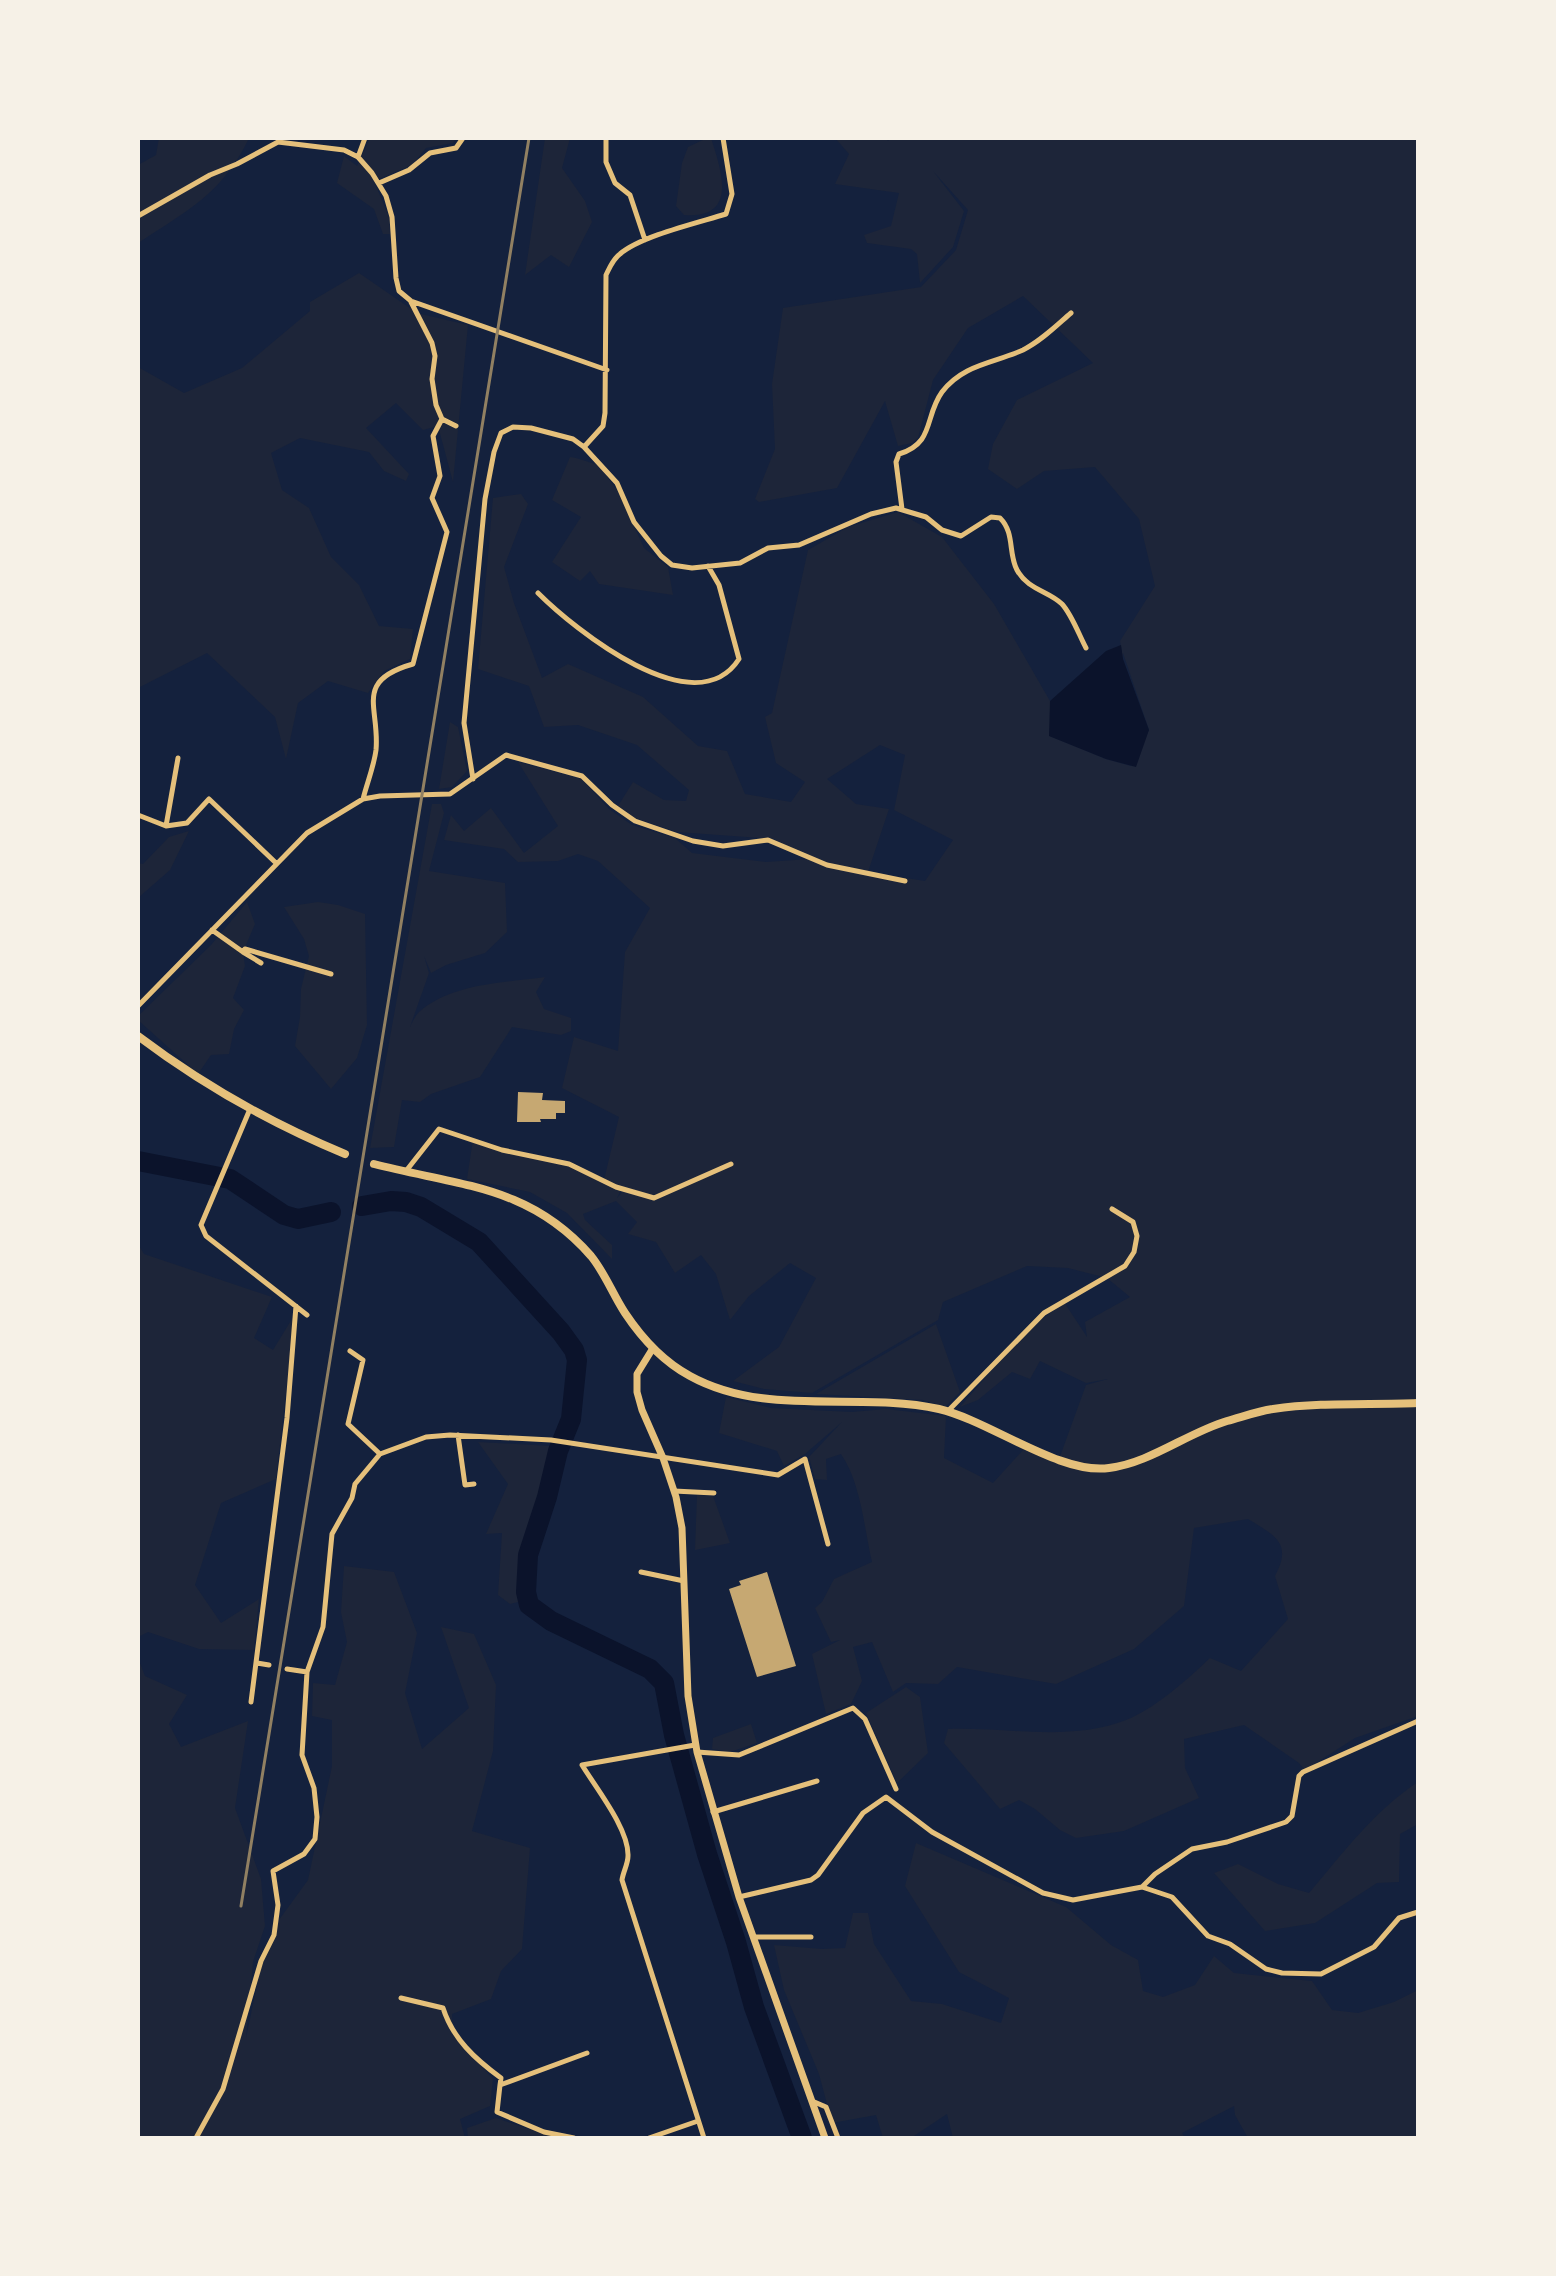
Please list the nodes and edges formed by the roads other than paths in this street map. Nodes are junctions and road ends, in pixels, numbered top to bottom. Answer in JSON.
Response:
{"nodes":[{"id":1,"x":365,"y":138,"type":"edge"},
{"id":2,"x":463,"y":138,"type":"edge"},
{"id":3,"x":606,"y":138,"type":"edge"},
{"id":4,"x":723,"y":138,"type":"edge"},
{"id":5,"x":358,"y":157,"type":"junction"},
{"id":6,"x":379,"y":184,"type":"junction"},
{"id":7,"x":138,"y":216,"type":"edge"},
{"id":8,"x":645,"y":240,"type":"junction"},
{"id":9,"x":411,"y":301,"type":"junction"},
{"id":10,"x":1071,"y":313,"type":"dead end"},
{"id":11,"x":607,"y":370,"type":"junction"},
{"id":12,"x":442,"y":419,"type":"junction"},
{"id":13,"x":456,"y":426,"type":"dead end"},
{"id":14,"x":491,"y":431,"type":"dead end"},
{"id":15,"x":501,"y":433,"type":"junction"},
{"id":16,"x":584,"y":447,"type":"junction"},
{"id":17,"x":902,"y":509,"type":"junction"},
{"id":18,"x":708,"y":566,"type":"junction"},
{"id":19,"x":538,"y":593,"type":"dead end"},
{"id":20,"x":1086,"y":648,"type":"dead end"},
{"id":21,"x":178,"y":758,"type":"dead end"},
{"id":22,"x":473,"y":779,"type":"junction"},
{"id":23,"x":363,"y":799,"type":"junction"},
{"id":24,"x":138,"y":815,"type":"edge"},
{"id":25,"x":166,"y":826,"type":"junction"},
{"id":26,"x":276,"y":863,"type":"junction"},
{"id":27,"x":905,"y":881,"type":"dead end"},
{"id":28,"x":212,"y":930,"type":"junction"},
{"id":29,"x":256,"y":943,"type":"dead end"},
{"id":30,"x":246,"y":951,"type":"junction"},
{"id":31,"x":261,"y":963,"type":"dead end"},
{"id":32,"x":331,"y":974,"type":"dead end"},
{"id":33,"x":138,"y":1006,"type":"edge"},
{"id":34,"x":138,"y":1036,"type":"edge"},
{"id":35,"x":250,"y":1109,"type":"junction"},
{"id":36,"x":345,"y":1154,"type":"dead end"},
{"id":37,"x":374,"y":1164,"type":"dead end"},
{"id":38,"x":731,"y":1164,"type":"dead end"},
{"id":39,"x":405,"y":1172,"type":"junction"},
{"id":40,"x":1112,"y":1209,"type":"dead end"},
{"id":41,"x":296,"y":1306,"type":"junction"},
{"id":42,"x":307,"y":1315,"type":"dead end"},
{"id":43,"x":653,"y":1348,"type":"junction"},
{"id":44,"x":350,"y":1351,"type":"dead end"},
{"id":45,"x":1418,"y":1403,"type":"edge"},
{"id":46,"x":947,"y":1412,"type":"junction"},
{"id":47,"x":458,"y":1435,"type":"junction"},
{"id":48,"x":380,"y":1454,"type":"junction"},
{"id":49,"x":663,"y":1458,"type":"junction"},
{"id":50,"x":474,"y":1484,"type":"dead end"},
{"id":51,"x":674,"y":1491,"type":"junction"},
{"id":52,"x":714,"y":1493,"type":"dead end"},
{"id":53,"x":828,"y":1544,"type":"dead end"},
{"id":54,"x":641,"y":1572,"type":"dead end"},
{"id":55,"x":684,"y":1581,"type":"junction"},
{"id":56,"x":257,"y":1663,"type":"junction"},
{"id":57,"x":269,"y":1665,"type":"dead end"},
{"id":58,"x":287,"y":1669,"type":"dead end"},
{"id":59,"x":307,"y":1672,"type":"junction"},
{"id":60,"x":251,"y":1702,"type":"dead end"},
{"id":61,"x":1418,"y":1721,"type":"edge"},
{"id":62,"x":696,"y":1748,"type":"junction"},
{"id":63,"x":817,"y":1781,"type":"dead end"},
{"id":64,"x":896,"y":1789,"type":"dead end"},
{"id":65,"x":713,"y":1812,"type":"junction"},
{"id":66,"x":1142,"y":1887,"type":"junction"},
{"id":67,"x":739,"y":1897,"type":"junction"},
{"id":68,"x":1418,"y":1912,"type":"edge"},
{"id":69,"x":753,"y":1937,"type":"junction"},
{"id":70,"x":811,"y":1937,"type":"dead end"},
{"id":71,"x":401,"y":1998,"type":"dead end"},
{"id":72,"x":587,"y":2053,"type":"dead end"},
{"id":73,"x":500,"y":2085,"type":"junction"},
{"id":74,"x":811,"y":2101,"type":"junction"},
{"id":75,"x":698,"y":2121,"type":"junction"},
{"id":76,"x":196,"y":2138,"type":"edge"},
{"id":77,"x":574,"y":2138,"type":"edge"},
{"id":78,"x":649,"y":2138,"type":"edge"},
{"id":79,"x":704,"y":2138,"type":"edge"},
{"id":80,"x":825,"y":2138,"type":"edge"},
{"id":81,"x":838,"y":2138,"type":"edge"}],
"edges":[{"from":1,"to":5,"type":"street"},
{"from":2,"to":6,"type":"street"},
{"from":3,"to":8,"type":"street"},
{"from":4,"to":8,"type":"street"},
{"from":5,"to":6,"type":"street"},
{"from":5,"to":7,"type":"street"},
{"from":6,"to":9,"type":"street"},
{"from":8,"to":11,"type":"street"},
{"from":9,"to":11,"type":"street"},
{"from":9,"to":12,"type":"street"},
{"from":10,"to":17,"type":"street"},
{"from":11,"to":16,"type":"street"},
{"from":12,"to":13,"type":"street"},
{"from":12,"to":23,"type":"street"},
{"from":14,"to":15,"type":"street"},
{"from":15,"to":16,"type":"street"},
{"from":15,"to":22,"type":"street"},
{"from":16,"to":18,"type":"street"},
{"from":17,"to":18,"type":"street"},
{"from":17,"to":20,"type":"street"},
{"from":18,"to":19,"type":"street"},
{"from":21,"to":25,"type":"street"},
{"from":22,"to":23,"type":"street"},
{"from":22,"to":27,"type":"street"},
{"from":23,"to":26,"type":"street"},
{"from":24,"to":25,"type":"street"},
{"from":25,"to":26,"type":"street"},
{"from":26,"to":28,"type":"street"},
{"from":28,"to":30,"type":"street"},
{"from":28,"to":33,"type":"street"},
{"from":29,"to":30,"type":"street"},
{"from":30,"to":31,"type":"street"},
{"from":30,"to":32,"type":"street"},
{"from":34,"to":35,"type":"main road"},
{"from":35,"to":36,"type":"main road"},
{"from":35,"to":41,"type":"street"},
{"from":37,"to":39,"type":"main road"},
{"from":38,"to":39,"type":"street"},
{"from":39,"to":43,"type":"main road"},
{"from":40,"to":46,"type":"street"},
{"from":41,"to":42,"type":"street"},
{"from":41,"to":56,"type":"street"},
{"from":43,"to":46,"type":"main road"},
{"from":43,"to":49,"type":"street"},
{"from":44,"to":48,"type":"street"},
{"from":45,"to":46,"type":"main road"},
{"from":47,"to":48,"type":"street"},
{"from":47,"to":49,"type":"street"},
{"from":47,"to":50,"type":"street"},
{"from":48,"to":59,"type":"street"},
{"from":49,"to":51,"type":"street"},
{"from":49,"to":53,"type":"street"},
{"from":51,"to":52,"type":"street"},
{"from":51,"to":55,"type":"street"},
{"from":54,"to":55,"type":"street"},
{"from":55,"to":62,"type":"street"},
{"from":56,"to":57,"type":"street"},
{"from":56,"to":60,"type":"street"},
{"from":58,"to":59,"type":"street"},
{"from":59,"to":76,"type":"street"},
{"from":61,"to":66,"type":"street"},
{"from":62,"to":64,"type":"street"},
{"from":62,"to":65,"type":"street"},
{"from":62,"to":75,"type":"street"},
{"from":63,"to":65,"type":"street"},
{"from":65,"to":67,"type":"street"},
{"from":66,"to":67,"type":"street"},
{"from":66,"to":68,"type":"street"},
{"from":67,"to":69,"type":"street"},
{"from":69,"to":70,"type":"street"},
{"from":69,"to":74,"type":"street"},
{"from":71,"to":73,"type":"street"},
{"from":72,"to":73,"type":"street"},
{"from":73,"to":77,"type":"street"},
{"from":74,"to":80,"type":"street"},
{"from":74,"to":81,"type":"street"},
{"from":75,"to":78,"type":"street"},
{"from":75,"to":79,"type":"street"}]}
